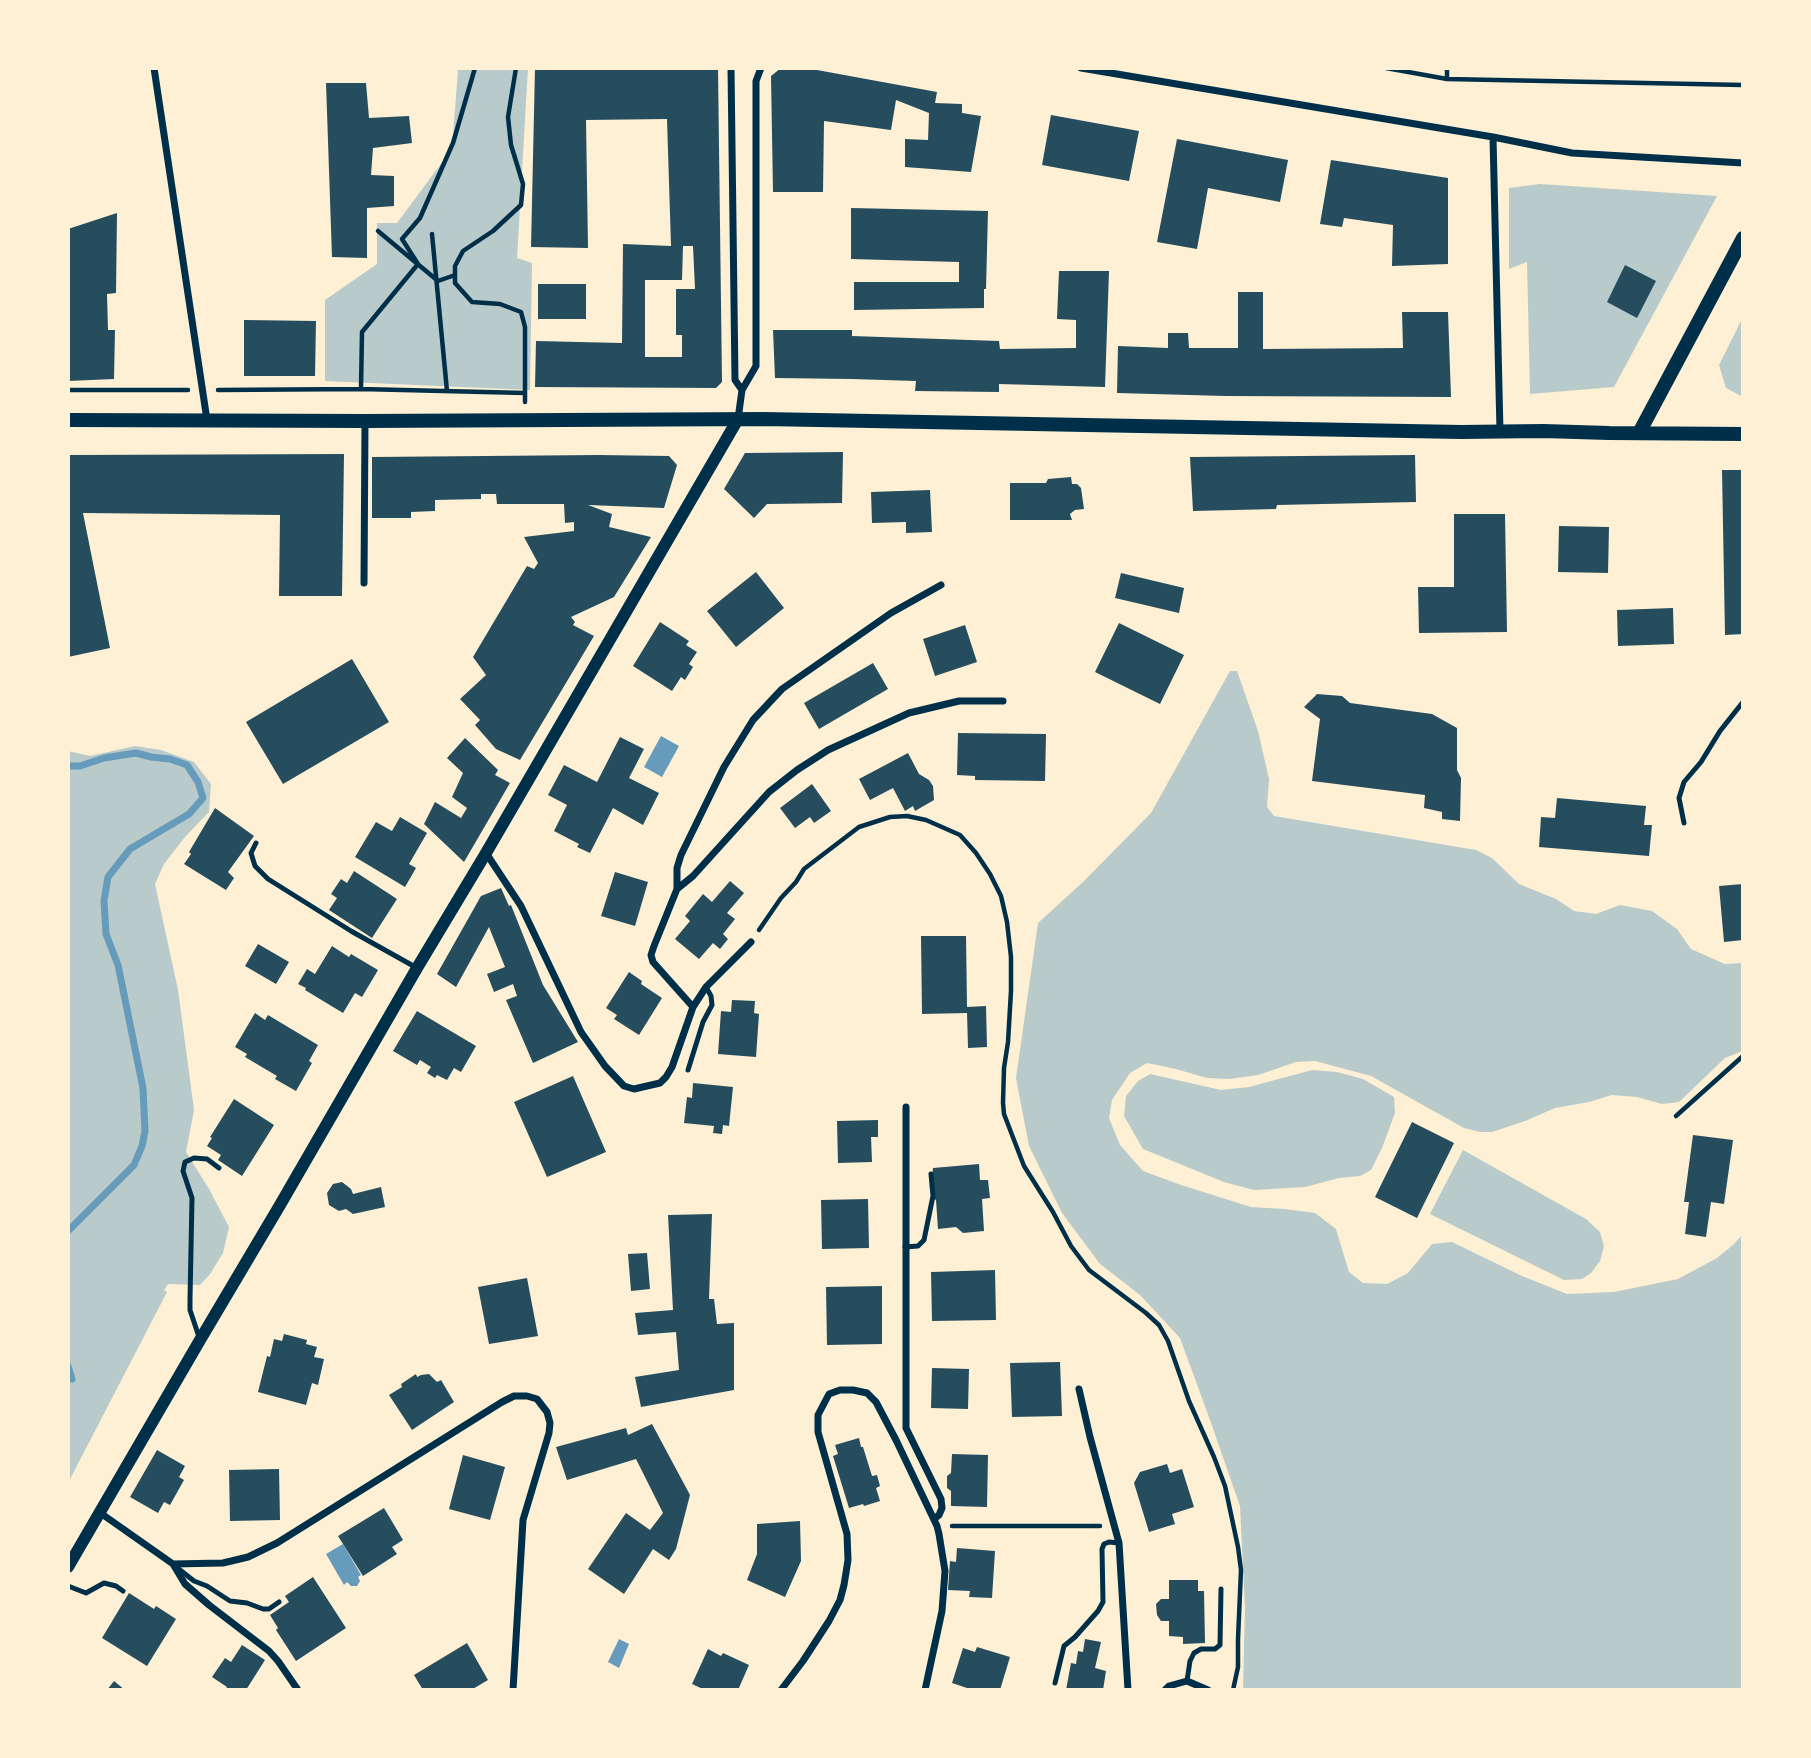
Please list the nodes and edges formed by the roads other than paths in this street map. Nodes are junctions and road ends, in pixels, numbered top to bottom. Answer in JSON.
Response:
{"nodes":[{"id":1,"x":154,"y":68,"type":"edge"},
{"id":2,"x":731,"y":68,"type":"edge"},
{"id":3,"x":761,"y":68,"type":"edge"},
{"id":4,"x":1081,"y":68,"type":"edge"},
{"id":5,"x":1493,"y":136,"type":"junction"},
{"id":6,"x":1743,"y":163,"type":"edge"},
{"id":7,"x":1743,"y":238,"type":"edge"},
{"id":8,"x":742,"y":390,"type":"junction"},
{"id":9,"x":737,"y":419,"type":"junction"},
{"id":10,"x":68,"y":420,"type":"edge"},
{"id":11,"x":207,"y":421,"type":"junction"},
{"id":12,"x":365,"y":421,"type":"junction"},
{"id":13,"x":1500,"y":431,"type":"junction"},
{"id":14,"x":1639,"y":433,"type":"junction"},
{"id":15,"x":1743,"y":434,"type":"edge"},
{"id":16,"x":364,"y":583,"type":"dead end"},
{"id":17,"x":941,"y":585,"type":"dead end"},
{"id":18,"x":1003,"y":701,"type":"dead end"},
{"id":19,"x":1743,"y":702,"type":"edge"},
{"id":20,"x":1684,"y":823,"type":"dead end"},
{"id":21,"x":256,"y":843,"type":"dead end"},
{"id":22,"x":486,"y":853,"type":"junction"},
{"id":23,"x":677,"y":889,"type":"junction"},
{"id":24,"x":751,"y":942,"type":"road end"},
{"id":25,"x":417,"y":968,"type":"junction"},
{"id":26,"x":706,"y":988,"type":"junction"},
{"id":27,"x":693,"y":1007,"type":"junction"},
{"id":28,"x":688,"y":1070,"type":"dead end"},
{"id":29,"x":905,"y":1107,"type":"dead end"},
{"id":30,"x":219,"y":1168,"type":"dead end"},
{"id":31,"x":931,"y":1174,"type":"dead end"},
{"id":32,"x":905,"y":1247,"type":"junction"},
{"id":33,"x":200,"y":1339,"type":"junction"},
{"id":34,"x":1079,"y":1389,"type":"dead end"},
{"id":35,"x":99,"y":1513,"type":"junction"},
{"id":36,"x":935,"y":1523,"type":"junction"},
{"id":37,"x":1119,"y":1543,"type":"junction"},
{"id":38,"x":173,"y":1564,"type":"junction"},
{"id":39,"x":68,"y":1567,"type":"edge"},
{"id":40,"x":68,"y":1586,"type":"edge"},
{"id":41,"x":1220,"y":1589,"type":"dead end"},
{"id":42,"x":123,"y":1591,"type":"dead end"},
{"id":43,"x":279,"y":1602,"type":"dead end"},
{"id":44,"x":1187,"y":1681,"type":"junction"},
{"id":45,"x":1055,"y":1683,"type":"dead end"},
{"id":46,"x":298,"y":1690,"type":"edge"},
{"id":47,"x":513,"y":1690,"type":"edge"},
{"id":48,"x":781,"y":1690,"type":"edge"},
{"id":49,"x":925,"y":1690,"type":"edge"},
{"id":50,"x":1128,"y":1690,"type":"edge"},
{"id":51,"x":1165,"y":1690,"type":"edge"},
{"id":52,"x":1208,"y":1690,"type":"edge"}],
"edges":[{"from":1,"to":11,"type":"street"},
{"from":2,"to":8,"type":"street"},
{"from":3,"to":8,"type":"street"},
{"from":4,"to":5,"type":"street"},
{"from":5,"to":6,"type":"street"},
{"from":5,"to":13,"type":"street"},
{"from":7,"to":14,"type":"main road"},
{"from":8,"to":9,"type":"street"},
{"from":9,"to":12,"type":"main road"},
{"from":9,"to":13,"type":"main road"},
{"from":9,"to":22,"type":"street"},
{"from":10,"to":11,"type":"main road"},
{"from":11,"to":12,"type":"main road"},
{"from":12,"to":16,"type":"street"},
{"from":13,"to":14,"type":"main road"},
{"from":14,"to":15,"type":"main road"},
{"from":17,"to":23,"type":"street"},
{"from":18,"to":23,"type":"street"},
{"from":19,"to":20,"type":"lane"},
{"from":21,"to":25,"type":"lane"},
{"from":22,"to":25,"type":"street"},
{"from":22,"to":27,"type":"street"},
{"from":23,"to":27,"type":"street"},
{"from":24,"to":26,"type":"street"},
{"from":25,"to":33,"type":"street"},
{"from":26,"to":27,"type":"street"},
{"from":26,"to":28,"type":"lane"},
{"from":29,"to":32,"type":"street"},
{"from":30,"to":33,"type":"lane"},
{"from":31,"to":32,"type":"lane"},
{"from":32,"to":36,"type":"street"},
{"from":33,"to":35,"type":"street"},
{"from":34,"to":37,"type":"street"},
{"from":35,"to":38,"type":"street"},
{"from":35,"to":39,"type":"street"},
{"from":36,"to":48,"type":"street"},
{"from":36,"to":49,"type":"street"},
{"from":37,"to":45,"type":"lane"},
{"from":37,"to":50,"type":"street"},
{"from":38,"to":43,"type":"lane"},
{"from":38,"to":46,"type":"street"},
{"from":38,"to":47,"type":"street"},
{"from":40,"to":42,"type":"lane"},
{"from":41,"to":44,"type":"lane"},
{"from":44,"to":51,"type":"street"},
{"from":44,"to":52,"type":"street"}]}
